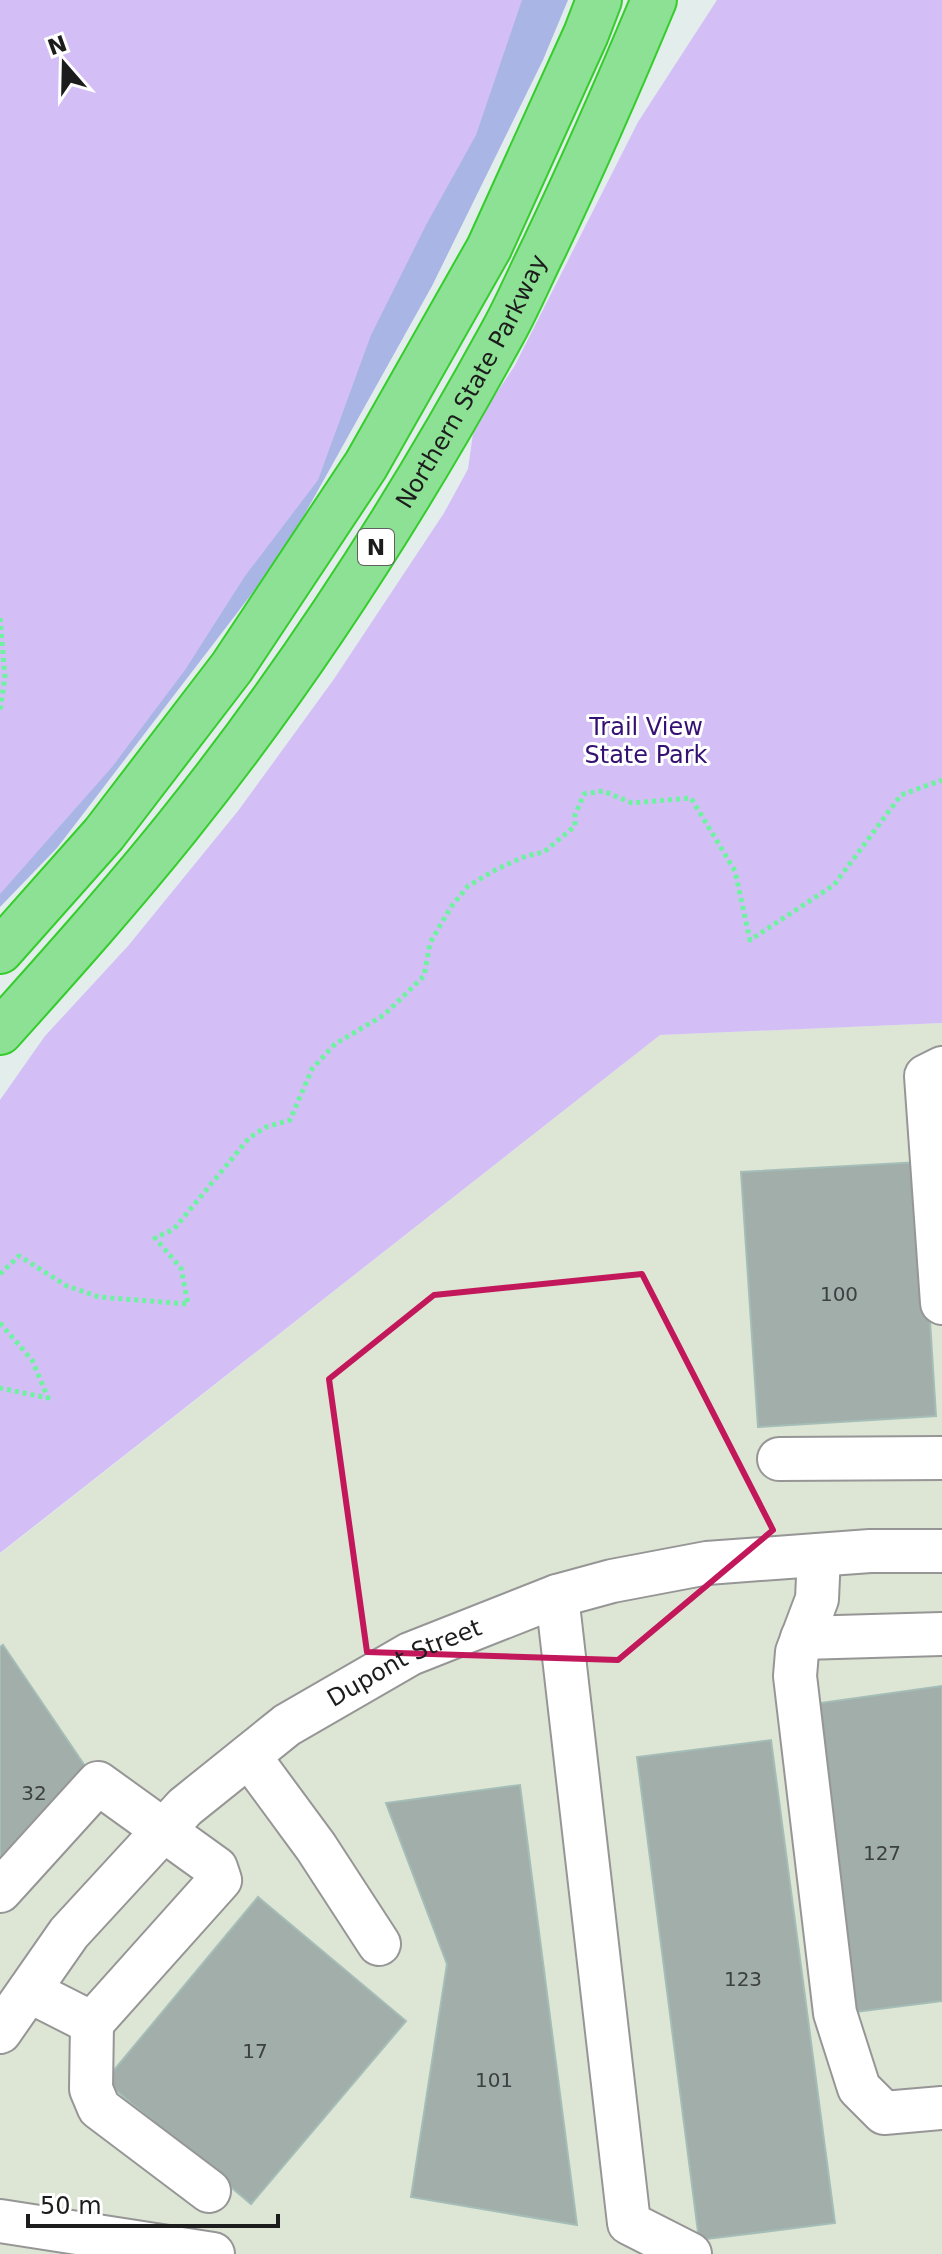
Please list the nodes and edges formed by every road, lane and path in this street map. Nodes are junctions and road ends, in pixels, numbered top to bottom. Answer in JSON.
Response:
{"nodes":[{"id":1,"x":599,"y":0,"type":"edge"},
{"id":2,"x":654,"y":0,"type":"edge"},
{"id":3,"x":0,"y":618,"type":"edge"},
{"id":4,"x":0,"y":711,"type":"edge"},
{"id":5,"x":942,"y":780,"type":"edge"},
{"id":6,"x":0,"y":951,"type":"edge"},
{"id":7,"x":0,"y":1032,"type":"edge"},
{"id":8,"x":942,"y":1068,"type":"edge"},
{"id":9,"x":0,"y":1274,"type":"edge"},
{"id":10,"x":942,"y":1303,"type":"edge"},
{"id":11,"x":0,"y":1323,"type":"edge"},
{"id":12,"x":0,"y":1388,"type":"edge"},
{"id":13,"x":942,"y":1458,"type":"edge"},
{"id":14,"x":779,"y":1459,"type":"dead end"},
{"id":15,"x":942,"y":1551,"type":"edge"},
{"id":16,"x":819,"y":1555,"type":"junction"},
{"id":17,"x":557,"y":1596,"type":"junction"},
{"id":18,"x":942,"y":1634,"type":"edge"},
{"id":19,"x":802,"y":1638,"type":"junction"},
{"id":20,"x":249,"y":1756,"type":"junction"},
{"id":21,"x":164,"y":1829,"type":"junction"},
{"id":22,"x":0,"y":1891,"type":"edge"},
{"id":23,"x":379,"y":1944,"type":"dead end"},
{"id":24,"x":29,"y":1991,"type":"junction"},
{"id":25,"x":92,"y":2023,"type":"junction"},
{"id":26,"x":0,"y":2032,"type":"edge"},
{"id":27,"x":942,"y":2108,"type":"edge"},
{"id":28,"x":209,"y":2191,"type":"dead end"},
{"id":29,"x":0,"y":2221,"type":"edge"},
{"id":30,"x":213,"y":2254,"type":"edge"},
{"id":31,"x":690,"y":2254,"type":"edge"}],
"edges":[{"from":1,"to":6,"type":"highway","name":"Northern State Parkway","number":"N"},
{"from":2,"to":7,"type":"highway","name":"Northern State Parkway","number":"N"},
{"from":3,"to":4,"type":"path"},
{"from":5,"to":9,"type":"path"},
{"from":8,"to":10,"type":"street"},
{"from":11,"to":12,"type":"path"},
{"from":13,"to":14,"type":"street"},
{"from":15,"to":16,"type":"street","name":"Dupont Street"},
{"from":16,"to":17,"type":"street","name":"Dupont Street"},
{"from":16,"to":19,"type":"street"},
{"from":17,"to":20,"type":"street","name":"Dupont Street"},
{"from":17,"to":31,"type":"street"},
{"from":18,"to":19,"type":"street"},
{"from":19,"to":27,"type":"street"},
{"from":20,"to":21,"type":"street","name":"Dupont Street"},
{"from":20,"to":23,"type":"street"},
{"from":21,"to":22,"type":"street"},
{"from":21,"to":24,"type":"street","name":"Dupont Street"},
{"from":21,"to":25,"type":"street"},
{"from":24,"to":25,"type":"street"},
{"from":24,"to":26,"type":"street","name":"Dupont Street"},
{"from":25,"to":28,"type":"street"},
{"from":29,"to":30,"type":"street"}]}
